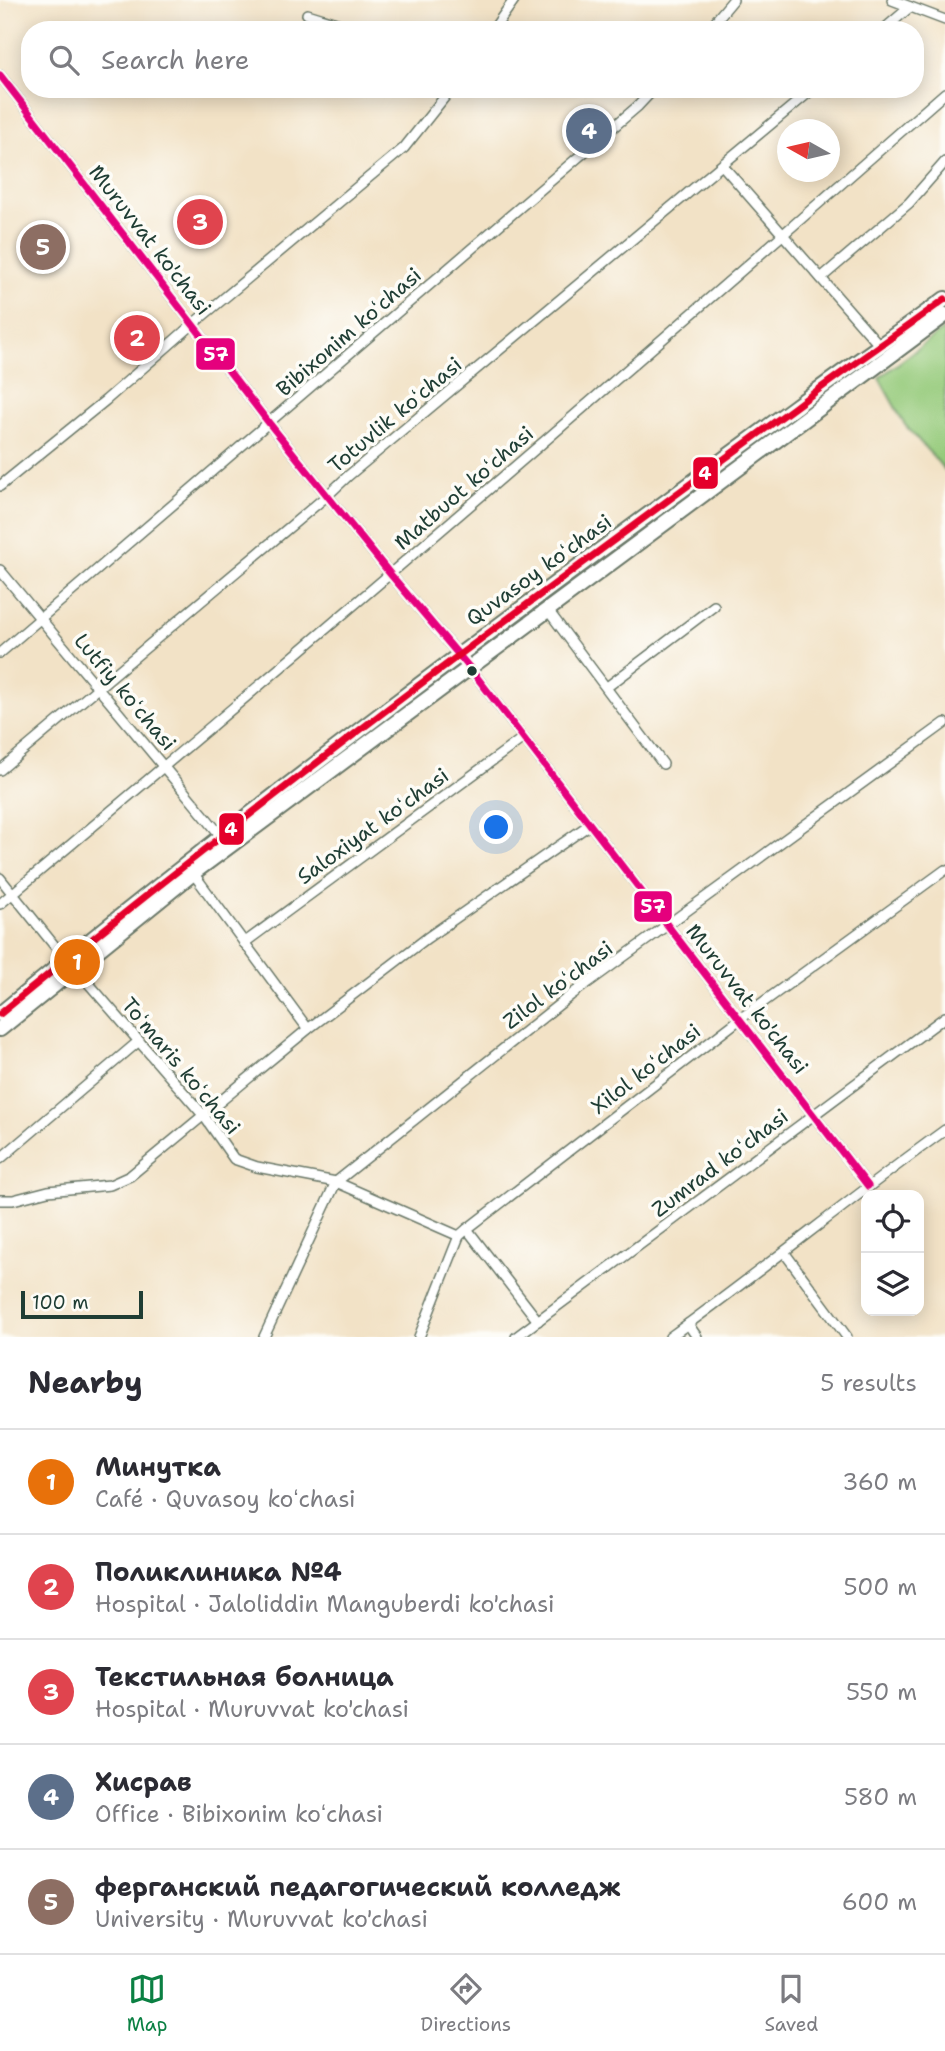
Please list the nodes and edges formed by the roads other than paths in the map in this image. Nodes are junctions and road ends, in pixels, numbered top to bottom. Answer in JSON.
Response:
{"nodes":[{"id":1,"x":514,"y":0,"type":"edge"},
{"id":2,"x":733,"y":0,"type":"edge"},
{"id":3,"x":892,"y":0,"type":"edge"},
{"id":4,"x":910,"y":7,"type":"junction"},
{"id":5,"x":307,"y":14,"type":"dead end"},
{"id":6,"x":945,"y":20,"type":"edge"},
{"id":7,"x":330,"y":21,"type":"edge"},
{"id":8,"x":499,"y":21,"type":"edge"},
{"id":9,"x":716,"y":21,"type":"edge"},
{"id":10,"x":894,"y":21,"type":"edge"},
{"id":11,"x":0,"y":75,"type":"edge"},
{"id":12,"x":945,"y":93,"type":"edge"},
{"id":13,"x":444,"y":98,"type":"edge"},
{"id":14,"x":646,"y":98,"type":"edge"},
{"id":15,"x":802,"y":98,"type":"edge"},
{"id":16,"x":945,"y":162,"type":"edge"},
{"id":17,"x":723,"y":166,"type":"junction"},
{"id":18,"x":783,"y":235,"type":"junction"},
{"id":19,"x":821,"y":278,"type":"junction"},
{"id":20,"x":945,"y":299,"type":"edge"},
{"id":21,"x":945,"y":315,"type":"edge"},
{"id":22,"x":193,"y":324,"type":"junction"},
{"id":23,"x":881,"y":347,"type":"junction"},
{"id":24,"x":269,"y":423,"type":"junction"},
{"id":25,"x":0,"y":486,"type":"edge"},
{"id":26,"x":329,"y":494,"type":"junction"},
{"id":27,"x":0,"y":570,"type":"edge"},
{"id":28,"x":391,"y":575,"type":"junction"},
{"id":29,"x":714,"y":606,"type":"dead end"},
{"id":30,"x":547,"y":609,"type":"junction"},
{"id":31,"x":40,"y":619,"type":"junction"},
{"id":32,"x":0,"y":653,"type":"edge"},
{"id":33,"x":458,"y":655,"type":"junction"},
{"id":34,"x":470,"y":667,"type":"junction"},
{"id":35,"x":100,"y":687,"type":"junction"},
{"id":36,"x":607,"y":687,"type":"junction"},
{"id":37,"x":945,"y":723,"type":"edge"},
{"id":38,"x":523,"y":738,"type":"junction"},
{"id":39,"x":663,"y":764,"type":"dead end"},
{"id":40,"x":165,"y":767,"type":"junction"},
{"id":41,"x":0,"y":770,"type":"edge"},
{"id":42,"x":589,"y":825,"type":"junction"},
{"id":43,"x":222,"y":838,"type":"junction"},
{"id":44,"x":945,"y":870,"type":"edge"},
{"id":45,"x":189,"y":876,"type":"junction"},
{"id":46,"x":0,"y":878,"type":"edge"},
{"id":47,"x":12,"y":893,"type":"junction"},
{"id":48,"x":0,"y":904,"type":"edge"},
{"id":49,"x":668,"y":925,"type":"junction"},
{"id":50,"x":244,"y":943,"type":"junction"},
{"id":51,"x":70,"y":964,"type":"junction"},
{"id":52,"x":0,"y":1014,"type":"edge"},
{"id":53,"x":945,"y":1017,"type":"edge"},
{"id":54,"x":740,"y":1019,"type":"junction"},
{"id":55,"x":308,"y":1029,"type":"junction"},
{"id":56,"x":0,"y":1030,"type":"edge"},
{"id":57,"x":139,"y":1041,"type":"junction"},
{"id":58,"x":814,"y":1115,"type":"junction"},
{"id":59,"x":204,"y":1116,"type":"junction"},
{"id":60,"x":945,"y":1130,"type":"edge"},
{"id":61,"x":0,"y":1159,"type":"edge"},
{"id":62,"x":336,"y":1182,"type":"junction"},
{"id":63,"x":868,"y":1185,"type":"junction"},
{"id":64,"x":0,"y":1200,"type":"edge"},
{"id":65,"x":467,"y":1229,"type":"junction"},
{"id":66,"x":459,"y":1236,"type":"junction"},
{"id":67,"x":784,"y":1252,"type":"junction"},
{"id":68,"x":538,"y":1321,"type":"junction"},
{"id":69,"x":688,"y":1324,"type":"junction"},
{"id":70,"x":264,"y":1337,"type":"edge"},
{"id":71,"x":419,"y":1337,"type":"edge"},
{"id":72,"x":516,"y":1337,"type":"edge"},
{"id":73,"x":670,"y":1337,"type":"edge"},
{"id":74,"x":698,"y":1337,"type":"edge"},
{"id":75,"x":846,"y":1337,"type":"edge"}],
"edges":[{"from":1,"to":8,"type":"street"},
{"from":2,"to":9,"type":"street"},
{"from":3,"to":4,"type":"street"},
{"from":4,"to":6,"type":"street"},
{"from":4,"to":10,"type":"street"},
{"from":5,"to":7,"type":"street"},
{"from":11,"to":22,"type":"street","name":"Muruvvat ko'chasi"},
{"from":12,"to":18,"type":"street","name":"Matbuot koʻchasi"},
{"from":13,"to":22,"type":"street"},
{"from":14,"to":24,"type":"street","name":"Bibixonim koʻchasi"},
{"from":15,"to":17,"type":"street","name":"Totuvlik koʻchasi"},
{"from":16,"to":19,"type":"street"},
{"from":17,"to":18,"type":"street"},
{"from":17,"to":26,"type":"street","name":"Totuvlik koʻchasi"},
{"from":18,"to":19,"type":"street"},
{"from":18,"to":28,"type":"street","name":"Matbuot koʻchasi"},
{"from":19,"to":23,"type":"street"},
{"from":20,"to":23,"type":"main road","name":"Quvasoy koʻchasi"},
{"from":21,"to":30,"type":"main road","name":"Quvasoy koʻchasi"},
{"from":22,"to":24,"type":"street","name":"Muruvvat ko'chasi"},
{"from":22,"to":25,"type":"street"},
{"from":23,"to":33,"type":"main road","name":"Quvasoy koʻchasi"},
{"from":24,"to":26,"type":"street","name":"Muruvvat ko'chasi"},
{"from":24,"to":31,"type":"street","name":"Bibixonim koʻchasi"},
{"from":26,"to":28,"type":"street","name":"Muruvvat ko'chasi"},
{"from":26,"to":35,"type":"street","name":"Totuvlik koʻchasi"},
{"from":27,"to":31,"type":"street","name":"Lutfiy koʻchasi"},
{"from":28,"to":33,"type":"street","name":"Muruvvat ko'chasi"},
{"from":28,"to":40,"type":"street","name":"Matbuot koʻchasi"},
{"from":29,"to":36,"type":"street"},
{"from":30,"to":34,"type":"main road","name":"Quvasoy koʻchasi"},
{"from":30,"to":36,"type":"street"},
{"from":31,"to":32,"type":"street","name":"Bibixonim koʻchasi"},
{"from":31,"to":35,"type":"street","name":"Lutfiy koʻchasi"},
{"from":33,"to":34,"type":"street","name":"Muruvvat ko'chasi"},
{"from":33,"to":43,"type":"main road","name":"Quvasoy koʻchasi"},
{"from":34,"to":38,"type":"street","name":"Muruvvat ko'chasi"},
{"from":34,"to":45,"type":"main road","name":"Quvasoy koʻchasi"},
{"from":35,"to":40,"type":"street","name":"Lutfiy koʻchasi"},
{"from":35,"to":41,"type":"street","name":"Totuvlik koʻchasi"},
{"from":36,"to":39,"type":"street"},
{"from":37,"to":49,"type":"street","name":"Zilol koʻchasi"},
{"from":38,"to":42,"type":"street","name":"Muruvvat ko'chasi"},
{"from":38,"to":50,"type":"street","name":"Saloxiyat koʻchasi"},
{"from":40,"to":43,"type":"street","name":"Lutfiy koʻchasi"},
{"from":40,"to":47,"type":"street","name":"Matbuot koʻchasi"},
{"from":42,"to":49,"type":"street","name":"Muruvvat ko'chasi"},
{"from":42,"to":55,"type":"street"},
{"from":43,"to":51,"type":"main road","name":"Quvasoy koʻchasi"},
{"from":44,"to":54,"type":"street","name":"Xilol koʻchasi"},
{"from":45,"to":50,"type":"street"},
{"from":45,"to":51,"type":"main road","name":"Quvasoy koʻchasi"},
{"from":46,"to":47,"type":"street","name":"Toʻmaris koʻchasi"},
{"from":47,"to":48,"type":"street","name":"Matbuot koʻchasi"},
{"from":47,"to":51,"type":"street","name":"Toʻmaris koʻchasi"},
{"from":49,"to":54,"type":"street","name":"Muruvvat ko'chasi"},
{"from":49,"to":62,"type":"street","name":"Zilol koʻchasi"},
{"from":50,"to":55,"type":"street"},
{"from":51,"to":52,"type":"main road","name":"Quvasoy koʻchasi"},
{"from":51,"to":56,"type":"main road","name":"Quvasoy koʻchasi"},
{"from":51,"to":57,"type":"street","name":"Toʻmaris koʻchasi"},
{"from":53,"to":58,"type":"street","name":"Zumrad koʻchasi"},
{"from":54,"to":58,"type":"street","name":"Muruvvat ko'chasi"},
{"from":54,"to":65,"type":"street","name":"Xilol koʻchasi"},
{"from":55,"to":59,"type":"street"},
{"from":57,"to":59,"type":"street","name":"Toʻmaris koʻchasi"},
{"from":57,"to":61,"type":"street"},
{"from":58,"to":63,"type":"street","name":"Muruvvat ko'chasi"},
{"from":58,"to":68,"type":"street","name":"Zumrad koʻchasi"},
{"from":59,"to":62,"type":"street","name":"Toʻmaris koʻchasi"},
{"from":59,"to":64,"type":"street"},
{"from":60,"to":63,"type":"street"},
{"from":62,"to":66,"type":"street","name":"Toʻmaris koʻchasi"},
{"from":62,"to":70,"type":"street","name":"Zilol koʻchasi"},
{"from":63,"to":67,"type":"street"},
{"from":65,"to":66,"type":"street","name":"Xilol koʻchasi"},
{"from":65,"to":68,"type":"street"},
{"from":66,"to":71,"type":"street","name":"Xilol koʻchasi"},
{"from":67,"to":69,"type":"street"},
{"from":67,"to":75,"type":"street"},
{"from":68,"to":72,"type":"street","name":"Zumrad koʻchasi"},
{"from":69,"to":73,"type":"street"},
{"from":69,"to":74,"type":"street"}]}
